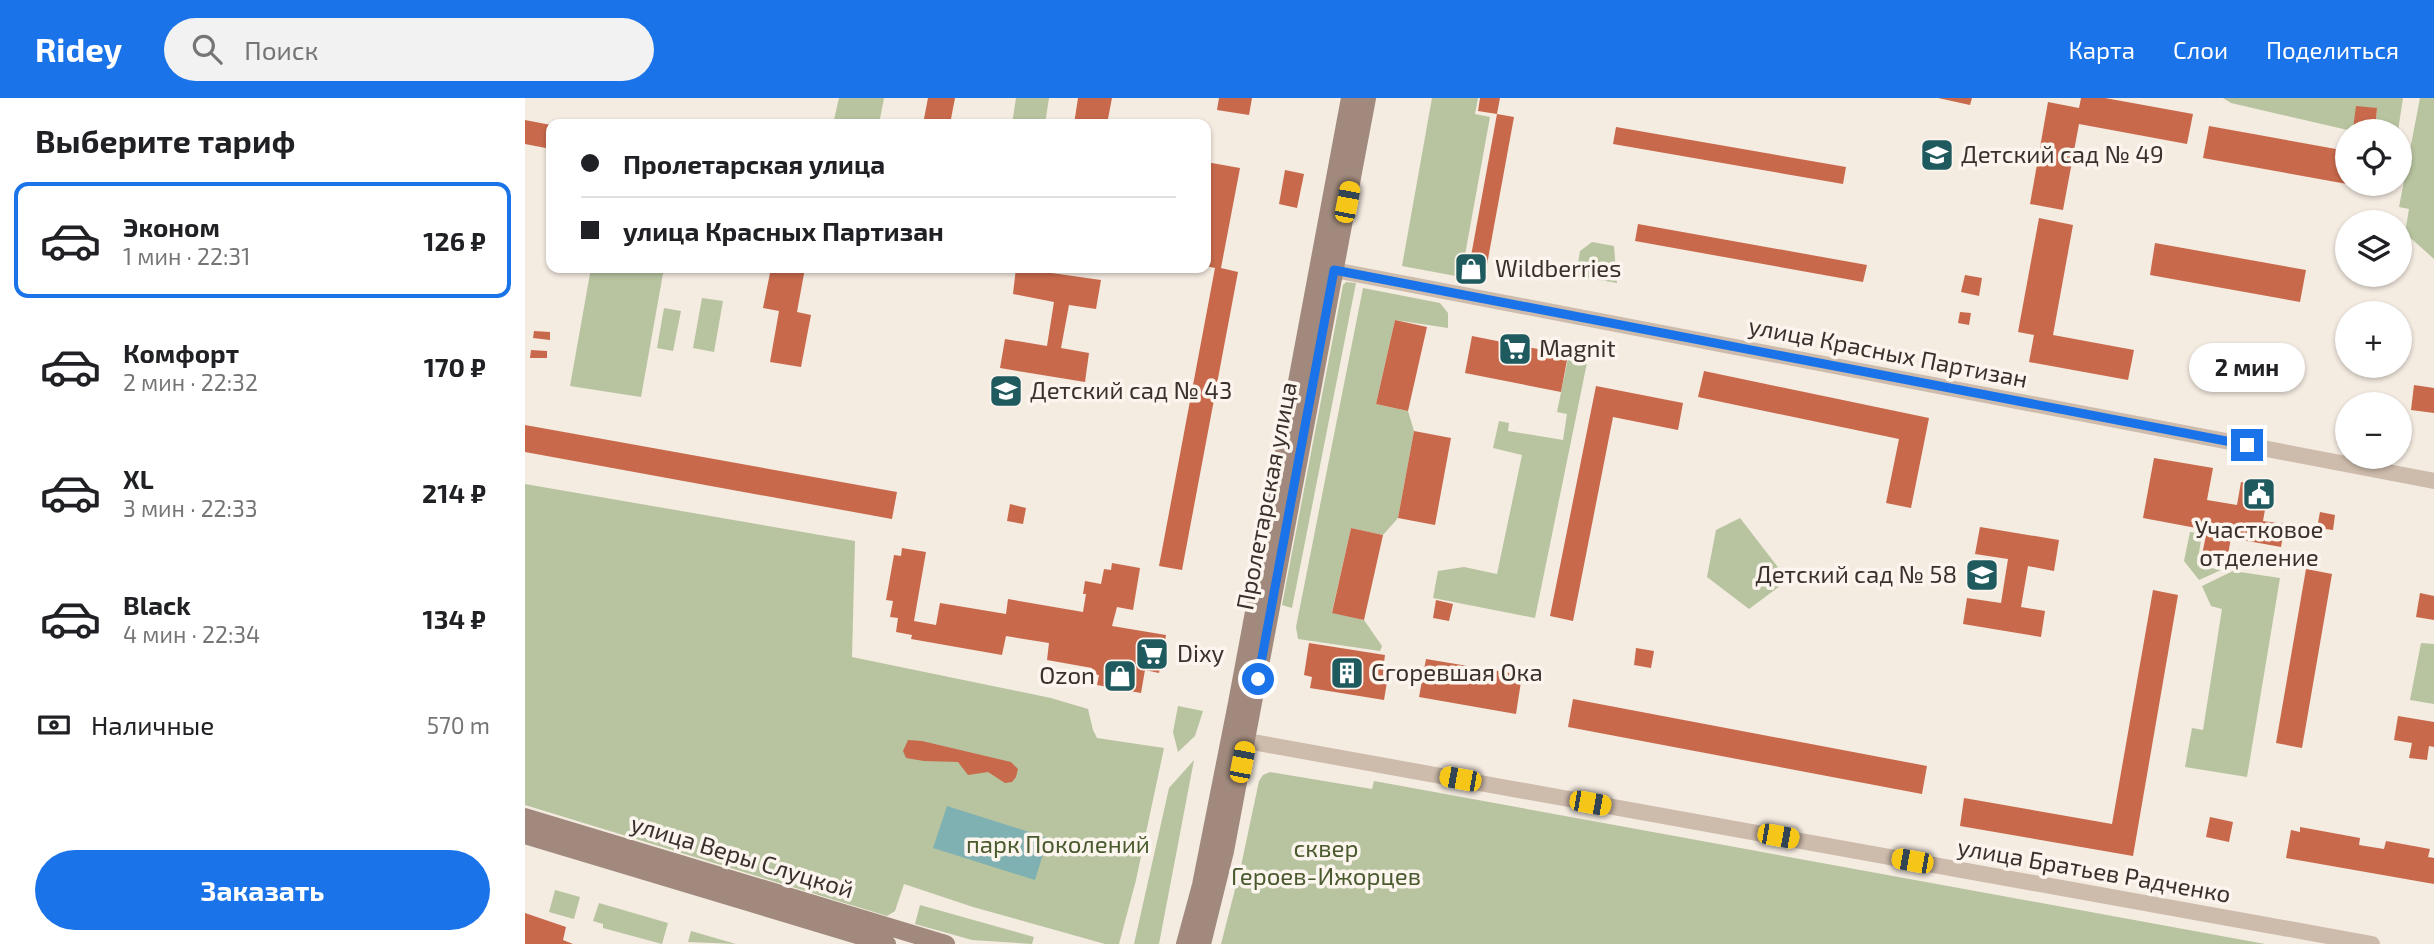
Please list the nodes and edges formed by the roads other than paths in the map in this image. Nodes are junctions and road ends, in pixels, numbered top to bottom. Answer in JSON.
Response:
{"nodes":[{"id":1,"x":1350,"y":98,"type":"edge"},
{"id":2,"x":1367,"y":98,"type":"edge"},
{"id":3,"x":1334,"y":270,"type":"junction"},
{"id":4,"x":2434,"y":481,"type":"edge"},
{"id":5,"x":1238,"y":739,"type":"junction"},
{"id":6,"x":525,"y":817,"type":"edge"},
{"id":7,"x":525,"y":835,"type":"edge"},
{"id":8,"x":887,"y":944,"type":"edge"},
{"id":9,"x":946,"y":944,"type":"edge"},
{"id":10,"x":1185,"y":944,"type":"edge"},
{"id":11,"x":1202,"y":944,"type":"edge"},
{"id":12,"x":2372,"y":944,"type":"edge"}],
"edges":[{"from":1,"to":5,"type":"main road","name":"Пролетарская улица"},
{"from":2,"to":3,"type":"main road","name":"Пролетарская улица"},
{"from":3,"to":4,"type":"street","name":"улица Красных Партизан"},
{"from":3,"to":5,"type":"main road","name":"Пролетарская улица"},
{"from":5,"to":10,"type":"main road","name":"Пролетарская улица"},
{"from":5,"to":11,"type":"main road","name":"Пролетарская улица"},
{"from":5,"to":12,"type":"street","name":"улица Братьев Радченко"},
{"from":6,"to":9,"type":"main road","name":"улица Веры Слуцкой"},
{"from":7,"to":8,"type":"main road","name":"улица Веры Слуцкой"}]}
